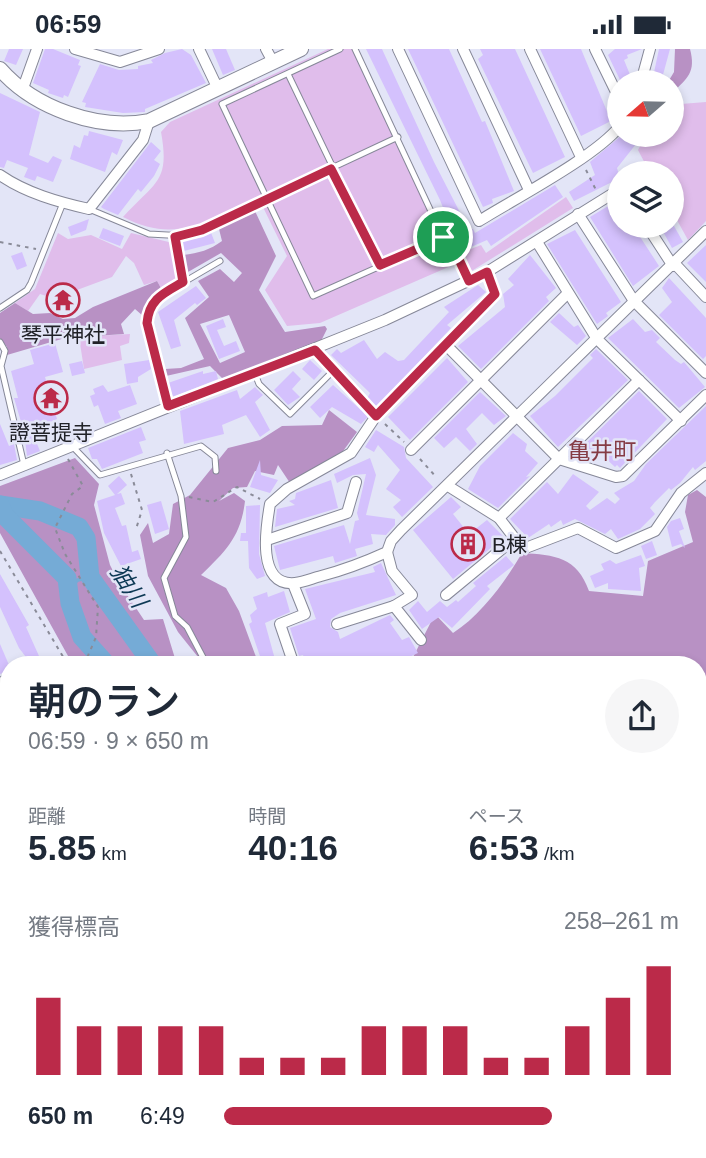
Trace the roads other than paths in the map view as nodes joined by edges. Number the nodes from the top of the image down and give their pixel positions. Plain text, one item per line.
1 (37, 49) edge
2 (75, 49) edge
3 (159, 49) edge
4 (199, 49) edge
5 (301, 49) edge
6 (340, 49) edge
7 (355, 49) edge
8 (398, 49) edge
9 (463, 49) edge
10 (530, 49) edge
11 (595, 49) edge
12 (650, 49) edge
13 (136, 54) edge
14 (270, 56) edge
15 (0, 69) edge
16 (644, 70) edge
17 (607, 73) edge
18 (288, 74) junction
19 (218, 89) junction
20 (22, 90) junction
21 (149, 121) junction
22 (398, 137) junction
23 (607, 139) edge
24 (581, 157) junction
25 (331, 169) junction
26 (0, 174) edge
27 (529, 190) junction
28 (607, 197) edge
29 (269, 200) junction
30 (63, 203) junction
31 (89, 209) junction
32 (578, 215) junction
33 (706, 231) edge
34 (175, 237) junction
35 (443, 237) junction
36 (656, 238) edge
37 (537, 242) junction
38 (220, 261) dead end
39 (380, 265) junction
40 (674, 265) junction
41 (487, 272) junction
42 (469, 281) junction
43 (183, 282) junction
44 (567, 294) junction
45 (706, 297) edge
46 (634, 301) junction
47 (0, 308) edge
48 (597, 339) junction
49 (0, 342) edge
50 (446, 345) junction
51 (315, 350) junction
52 (334, 370) junction
53 (706, 373) edge
54 (255, 374) junction
55 (639, 380) junction
56 (480, 381) junction
57 (346, 383) road end
58 (706, 395) edge
59 (168, 406) junction
60 (517, 420) junction
61 (681, 421) junction
62 (69, 449) junction
63 (411, 450) dead end
64 (167, 453) junction
65 (559, 459) junction
66 (25, 468) junction
67 (216, 471) dead end
68 (706, 473) edge
69 (0, 475) edge
70 (356, 482) dead end
71 (448, 486) junction
72 (499, 518) junction
73 (514, 539) junction
74 (267, 540) junction
75 (387, 552) junction
76 (293, 584) junction
77 (446, 595) dead end
78 (394, 606) junction
79 (337, 624) dead end
80 (421, 640) dead end
81 (202, 656) edge
82 (291, 656) edge

1 - 20 street
2 - 13 street
3 - 13 street
4 - 19 street
5 - 14 street
6 - 18 lane
7 - 22 lane
8 - 27 street
9 - 27 street
10 - 24 street
11 - 17 street
12 - 16 street
14 - 19 street
15 - 20 street
18 - 25 lane
18 - 29 lane
19 - 21 street
20 - 21 street
21 - 31 street
22 - 25 lane
22 - 35 lane
23 - 24 street
24 - 27 street
25 - 29 lane
25 - 39 lane
26 - 30 street
28 - 32 street
29 - 34 lane
29 - 39 lane
30 - 31 street
30 - 47 lane
31 - 34 lane
32 - 37 street
32 - 46 street
33 - 40 street
34 - 43 lane
35 - 39 lane
35 - 42 lane
36 - 40 street
37 - 41 street
37 - 44 street
38 - 43 lane
40 - 45 street
40 - 46 street
41 - 42 street
41 - 50 street
42 - 51 street
43 - 59 lane
44 - 48 street
44 - 56 street
46 - 48 street
46 - 53 street
48 - 55 street
48 - 60 street
49 - 66 lane
50 - 56 street
50 - 74 street
51 - 52 street
51 - 54 street
52 - 54 lane
52 - 57 street
54 - 59 street
55 - 61 street
55 - 65 street
56 - 60 street
56 - 63 street
58 - 61 street
59 - 62 street
60 - 65 street
60 - 71 street
61 - 65 street
62 - 64 lane
62 - 66 street
64 - 67 lane
64 - 81 lane
65 - 72 street
66 - 69 street
68 - 73 street
70 - 74 street
71 - 72 street
71 - 75 street
72 - 73 street
73 - 77 street
74 - 76 street
75 - 76 street
75 - 78 street
76 - 82 street
78 - 79 street
78 - 80 street

